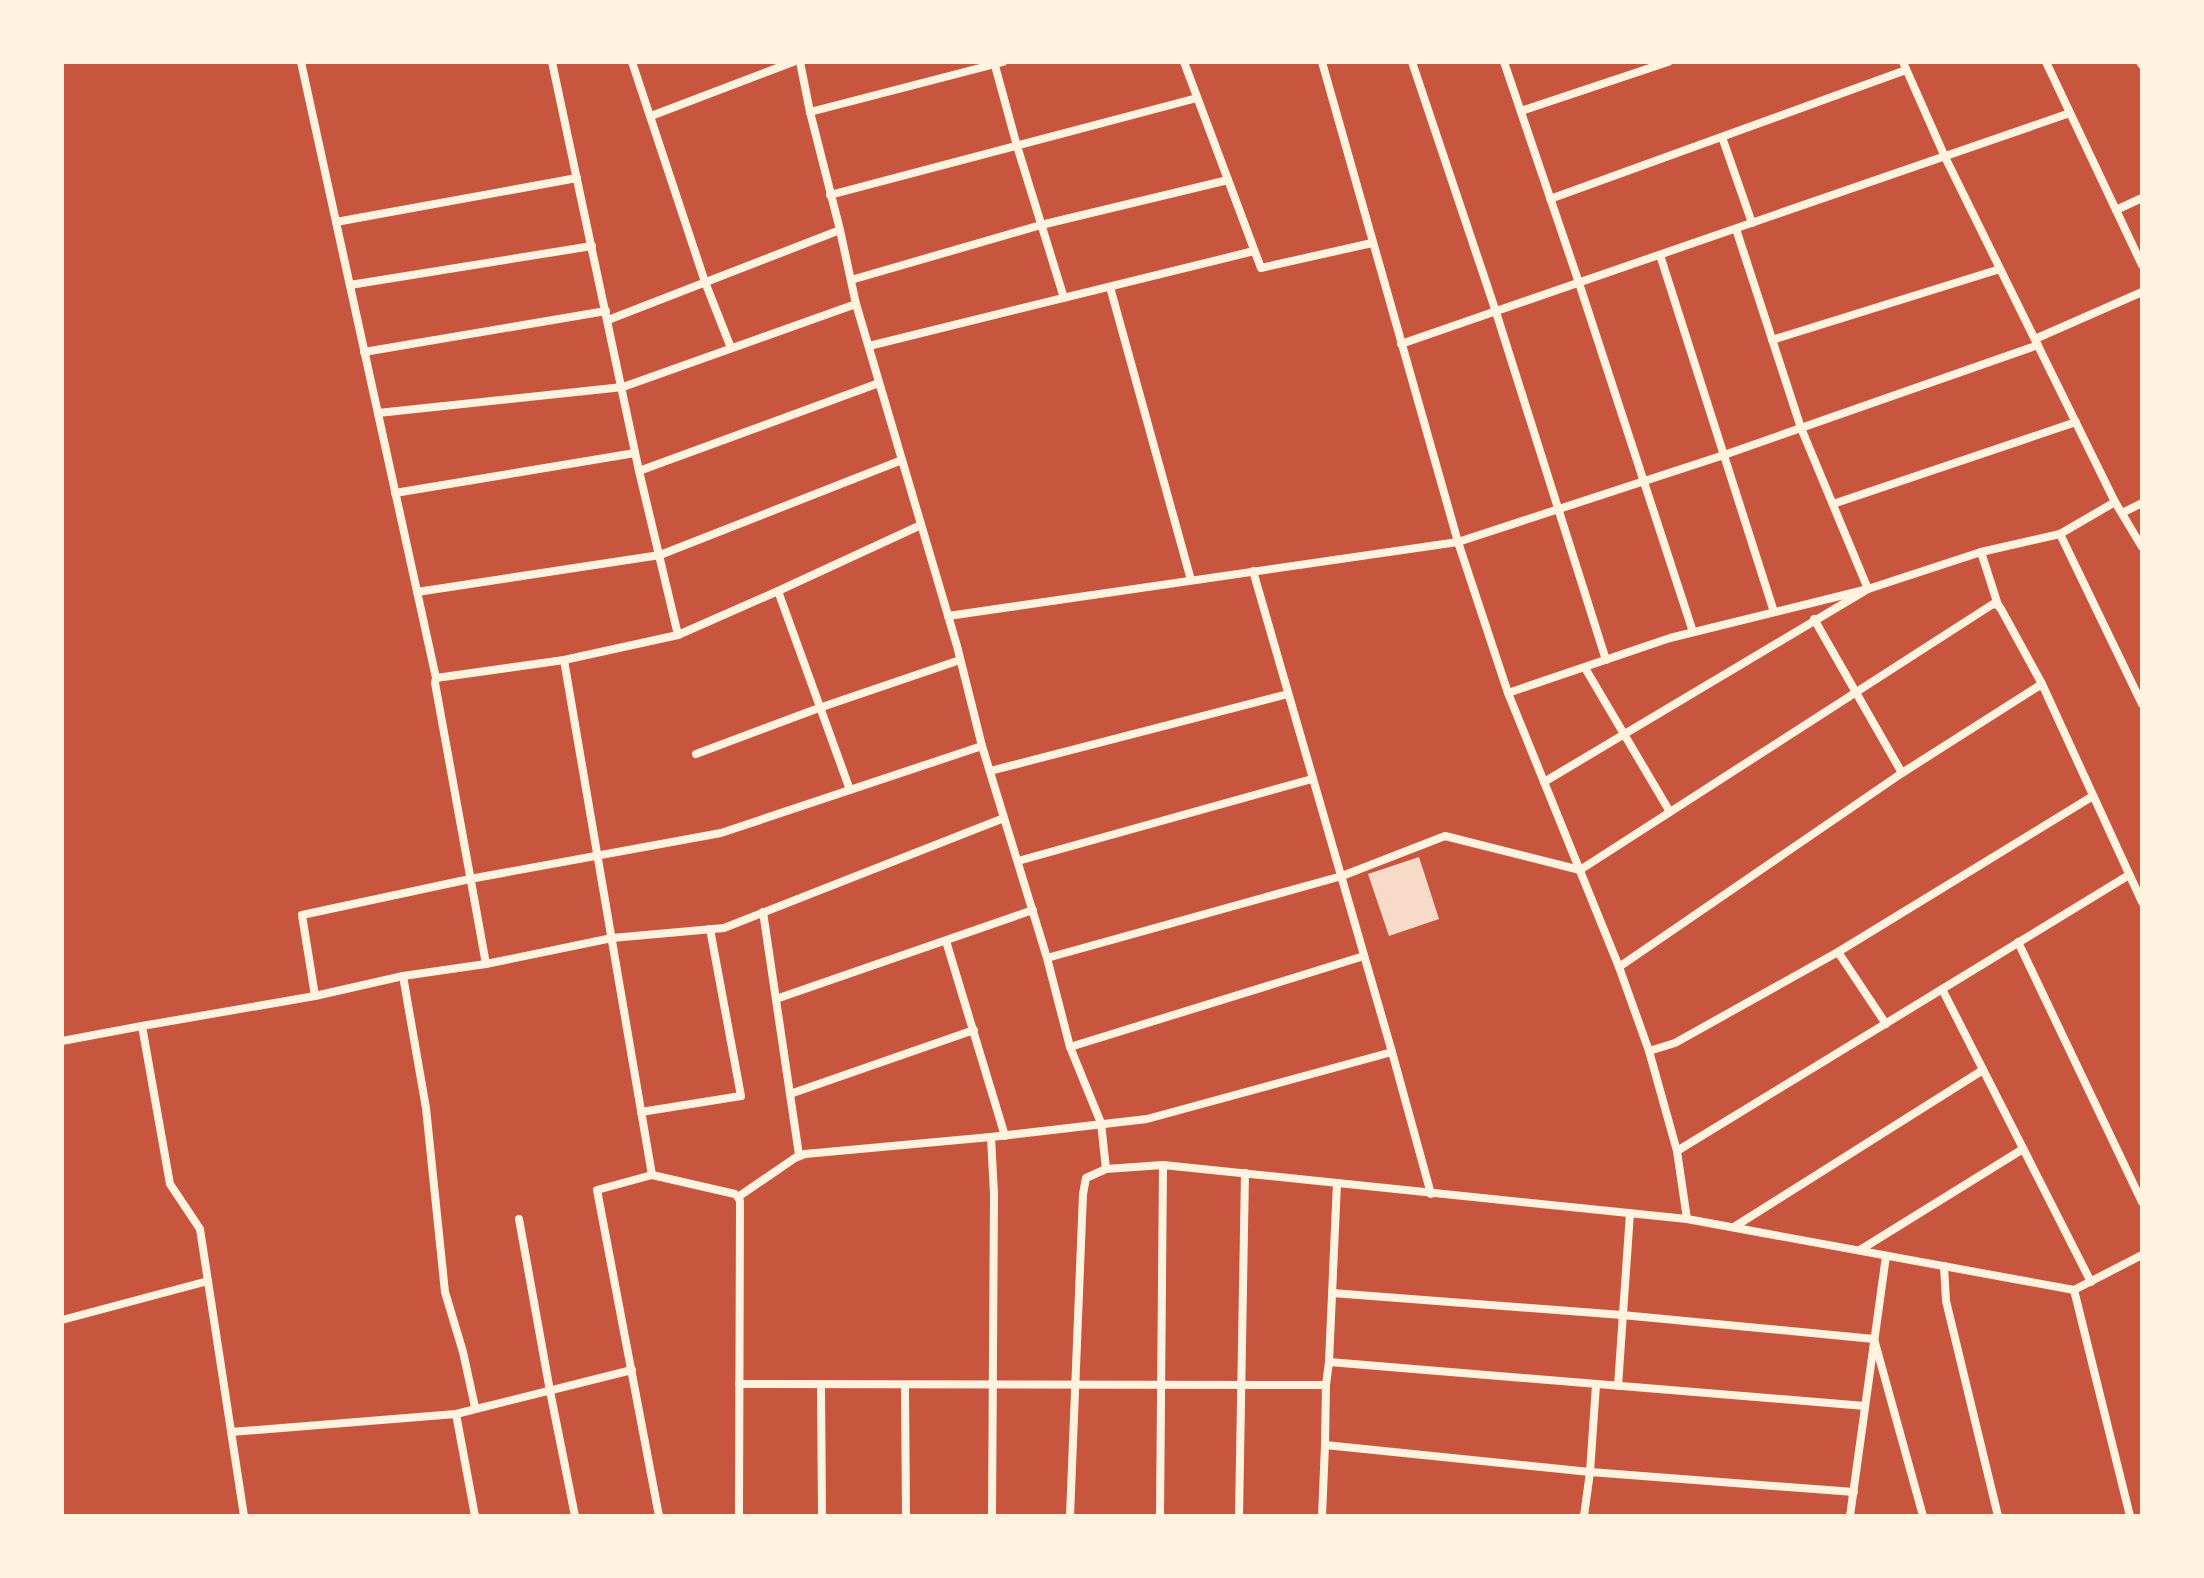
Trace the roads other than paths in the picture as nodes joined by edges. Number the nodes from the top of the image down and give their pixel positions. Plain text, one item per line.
1 (301, 62) edge
2 (552, 62) edge
3 (632, 62) edge
4 (793, 62) edge
5 (800, 62) edge
6 (1184, 62) edge
7 (1322, 62) edge
8 (1412, 62) edge
9 (1504, 62) edge
10 (1668, 62) edge
11 (2046, 62) edge
12 (997, 63) edge
13 (1904, 66) edge
14 (1197, 98) junction
15 (1521, 111) junction
16 (810, 112) junction
17 (2070, 113) junction
18 (651, 116) junction
19 (1722, 137) junction
20 (1017, 146) junction
21 (1945, 157) junction
22 (577, 178) junction
23 (1228, 180) junction
24 (830, 195) junction
25 (2142, 198) edge
26 (1550, 199) junction
27 (2116, 210) junction
28 (336, 222) junction
29 (1752, 223) junction
30 (1041, 225) junction
31 (1736, 229) junction
32 (840, 230) junction
33 (1372, 243) junction
34 (592, 246) junction
35 (1254, 251) junction
36 (1660, 255) junction
37 (2142, 265) edge
38 (2000, 269) junction
39 (851, 280) junction
40 (705, 282) junction
41 (1579, 283) junction
42 (350, 285) junction
43 (1110, 287) junction
44 (2142, 292) edge
45 (1064, 298) junction
46 (856, 304) junction
47 (1496, 312) junction
48 (607, 315) junction
49 (1772, 340) junction
50 (2036, 342) junction
51 (1401, 344) junction
52 (869, 346) junction
53 (731, 348) junction
54 (364, 352) junction
55 (879, 383) junction
56 (623, 387) junction
57 (378, 413) junction
58 (2076, 422) junction
59 (1801, 428) junction
60 (635, 453) junction
61 (1724, 455) junction
62 (902, 460) junction
63 (639, 471) junction
64 (1644, 481) junction
65 (395, 493) junction
66 (2115, 502) junction
67 (2142, 503) edge
68 (1833, 504) junction
69 (1558, 508) junction
70 (2122, 513) junction
71 (921, 525) junction
72 (2060, 534) junction
73 (1458, 542) junction
74 (2142, 547) edge
75 (1981, 552) junction
76 (660, 555) junction
77 (1253, 571) junction
78 (1191, 580) junction
79 (1868, 589) junction
80 (778, 591) junction
81 (417, 592) junction
82 (1998, 605) junction
83 (1774, 612) junction
84 (948, 616) junction
85 (1814, 619) junction
86 (1693, 632) junction
87 (678, 635) junction
88 (564, 660) junction
89 (960, 660) junction
90 (1606, 660) junction
91 (1585, 668) junction
92 (436, 678) junction
93 (2042, 684) junction
94 (1508, 693) junction
95 (1856, 693) junction
96 (1288, 694) junction
97 (2142, 704) edge
98 (819, 708) junction
99 (1623, 734) junction
100 (982, 746) junction
101 (696, 754) dead end
102 (990, 771) junction
103 (1902, 773) junction
104 (1312, 779) junction
105 (1544, 782) junction
106 (850, 790) junction
107 (2093, 796) junction
108 (1670, 812) junction
109 (1004, 818) junction
110 (598, 857) junction
111 (1018, 861) junction
112 (1580, 870) junction
113 (1342, 876) junction
114 (470, 879) junction
115 (2135, 879) edge
116 (2142, 902) edge
117 (1033, 910) junction
118 (763, 912) junction
119 (710, 929) junction
120 (612, 938) junction
121 (946, 941) junction
122 (2018, 942) junction
123 (1838, 952) junction
124 (1364, 956) junction
125 (1047, 958) junction
126 (486, 964) junction
127 (1619, 967) junction
128 (403, 976) junction
129 (1942, 989) junction
130 (315, 996) junction
131 (776, 999) junction
132 (1886, 1024) junction
133 (142, 1026) junction
134 (974, 1030) junction
135 (62, 1041) edge
136 (1070, 1047) junction
137 (1649, 1051) junction
138 (1392, 1052) junction
139 (1983, 1070) junction
140 (790, 1094) junction
141 (641, 1112) junction
142 (1101, 1123) junction
143 (1005, 1136) junction
144 (991, 1137) junction
145 (2023, 1149) junction
146 (1677, 1151) junction
147 (799, 1155) junction
148 (1163, 1165) junction
149 (1106, 1169) junction
150 (1245, 1173) junction
151 (652, 1175) junction
152 (1337, 1183) junction
153 (1431, 1194) junction
154 (738, 1197) junction
155 (2142, 1202) edge
156 (1630, 1213) junction
157 (519, 1219) dead end
158 (1687, 1219) junction
159 (1733, 1227) junction
160 (1860, 1251) junction
161 (2142, 1255) edge
162 (1886, 1256) junction
163 (1944, 1266) junction
164 (208, 1281) junction
165 (2091, 1282) junction
166 (2074, 1290) junction
167 (1332, 1293) junction
168 (1622, 1315) junction
169 (62, 1320) edge
170 (1874, 1339) junction
171 (1329, 1362) junction
172 (632, 1370) junction
173 (739, 1384) junction
174 (1161, 1384) junction
175 (1241, 1384) junction
176 (821, 1385) junction
177 (905, 1385) junction
178 (1074, 1385) junction
179 (1326, 1385) junction
180 (1596, 1385) junction
181 (993, 1386) junction
182 (1618, 1386) junction
183 (550, 1391) junction
184 (1865, 1406) junction
185 (475, 1407) junction
186 (456, 1414) junction
187 (231, 1432) junction
188 (1325, 1445) junction
189 (1590, 1472) junction
190 (1854, 1492) junction
191 (244, 1516) edge
192 (475, 1516) edge
193 (575, 1516) edge
194 (659, 1516) edge
195 (739, 1516) edge
196 (822, 1516) edge
197 (906, 1516) edge
198 (992, 1516) edge
199 (1070, 1516) edge
200 (1160, 1516) edge
201 (1239, 1516) edge
202 (1322, 1516) edge
203 (1584, 1516) edge
204 (1850, 1516) edge
205 (1923, 1516) edge
206 (1998, 1516) edge
207 (2130, 1516) edge

1 - 28 street
2 - 22 street
3 - 18 street
4 - 18 street
5 - 16 street
6 - 14 street
7 - 33 street
8 - 47 street
9 - 15 street
10 - 15 street
11 - 17 street
12 - 16 street
12 - 20 street
13 - 19 street
13 - 21 street
14 - 20 street
14 - 23 street
15 - 26 street
16 - 24 street
17 - 21 street
17 - 27 street
18 - 40 street
19 - 26 street
19 - 29 street
20 - 24 street
20 - 30 street
21 - 29 street
21 - 38 street
22 - 28 street
22 - 34 street
23 - 30 street
23 - 35 street
24 - 32 street
25 - 27 street
26 - 41 street
27 - 37 street
28 - 42 street
29 - 31 street
30 - 39 street
30 - 45 street
31 - 36 street
31 - 49 street
32 - 39 street
32 - 40 street
33 - 35 street
33 - 51 street
34 - 42 street
34 - 48 street
35 - 43 street
36 - 41 street
36 - 61 street
38 - 49 street
38 - 50 street
39 - 46 street
40 - 48 street
40 - 53 street
41 - 47 street
41 - 64 street
42 - 54 street
43 - 45 street
43 - 78 street
44 - 50 street
45 - 52 street
46 - 52 street
46 - 53 street
47 - 51 street
47 - 69 street
48 - 54 street
48 - 56 street
49 - 59 street
50 - 58 street
50 - 59 street
51 - 73 street
52 - 55 street
53 - 56 street
54 - 57 street
55 - 62 street
55 - 63 street
56 - 57 street
56 - 60 street
57 - 65 street
58 - 66 street
58 - 68 street
59 - 61 street
59 - 68 street
60 - 63 street
60 - 65 street
61 - 64 street
61 - 83 street
62 - 71 street
62 - 76 street
63 - 76 street
64 - 69 street
64 - 86 street
65 - 81 street
66 - 70 street
66 - 72 street
67 - 70 street
68 - 79 street
69 - 73 street
69 - 90 street
70 - 74 street
71 - 80 street
71 - 84 street
72 - 75 street
72 - 97 street
73 - 77 street
73 - 94 street
75 - 79 street
75 - 82 street
76 - 81 street
76 - 87 street
77 - 78 street
77 - 96 street
78 - 84 street
79 - 83 street
79 - 85 street
80 - 87 street
80 - 98 street
81 - 92 street
82 - 93 street
82 - 95 street
83 - 86 street
84 - 89 street
85 - 95 street
85 - 99 street
86 - 90 street
87 - 88 street
88 - 92 street
88 - 110 street
89 - 98 street
89 - 100 street
90 - 91 street
91 - 94 street
91 - 99 street
92 - 114 street
93 - 103 street
93 - 107 street
94 - 105 street
95 - 103 street
95 - 108 street
96 - 102 street
96 - 104 street
98 - 101 street
98 - 106 street
99 - 105 street
99 - 108 street
100 - 102 street
100 - 106 street
102 - 109 street
103 - 127 street
104 - 111 street
104 - 113 street
105 - 112 street
106 - 110 street
107 - 115 street
107 - 123 street
108 - 112 street
109 - 111 street
109 - 118 street
110 - 114 street
110 - 120 street
111 - 117 street
112 - 113 street
112 - 127 street
113 - 124 street
113 - 125 street
114 - 126 street
114 - 130 street
115 - 116 street
115 - 122 street
117 - 121 street
117 - 125 street
118 - 119 street
118 - 131 street
119 - 120 street
119 - 141 street
120 - 126 street
120 - 141 street
121 - 131 street
121 - 134 street
122 - 129 street
122 - 155 street
123 - 132 street
123 - 137 street
124 - 136 street
124 - 138 street
125 - 136 street
126 - 128 street
127 - 137 street
128 - 130 street
128 - 185 street
129 - 132 street
129 - 139 street
130 - 133 street
131 - 140 street
132 - 146 street
133 - 135 street
133 - 164 street
134 - 140 street
134 - 143 street
136 - 142 street
137 - 146 street
138 - 142 street
138 - 153 street
139 - 145 street
139 - 159 street
140 - 147 street
141 - 151 street
142 - 143 street
142 - 149 street
143 - 144 street
144 - 147 street
144 - 181 street
145 - 160 street
145 - 165 street
146 - 158 street
147 - 154 street
148 - 149 street
148 - 150 street
148 - 174 street
149 - 178 street
150 - 152 street
150 - 175 street
151 - 154 street
151 - 172 street
152 - 153 street
152 - 167 street
153 - 156 street
154 - 173 street
156 - 158 street
156 - 168 street
157 - 183 street
158 - 159 street
159 - 160 street
160 - 162 street
161 - 165 street
162 - 163 street
162 - 170 street
163 - 166 street
163 - 206 street
164 - 169 street
164 - 187 street
165 - 166 street
166 - 207 street
167 - 168 street
167 - 171 street
168 - 170 street
168 - 182 street
170 - 184 street
170 - 205 street
171 - 179 street
171 - 180 street
172 - 183 street
172 - 194 street
173 - 176 street
173 - 195 street
174 - 175 street
174 - 178 street
174 - 200 street
175 - 179 street
175 - 201 street
176 - 177 street
176 - 196 street
177 - 181 street
177 - 197 street
178 - 181 street
178 - 199 street
179 - 188 street
180 - 182 street
180 - 189 street
181 - 198 street
182 - 184 street
183 - 185 street
183 - 193 street
184 - 190 street
185 - 186 street
186 - 187 street
186 - 192 street
187 - 191 street
188 - 189 street
188 - 202 street
189 - 190 street
189 - 203 street
190 - 204 street

